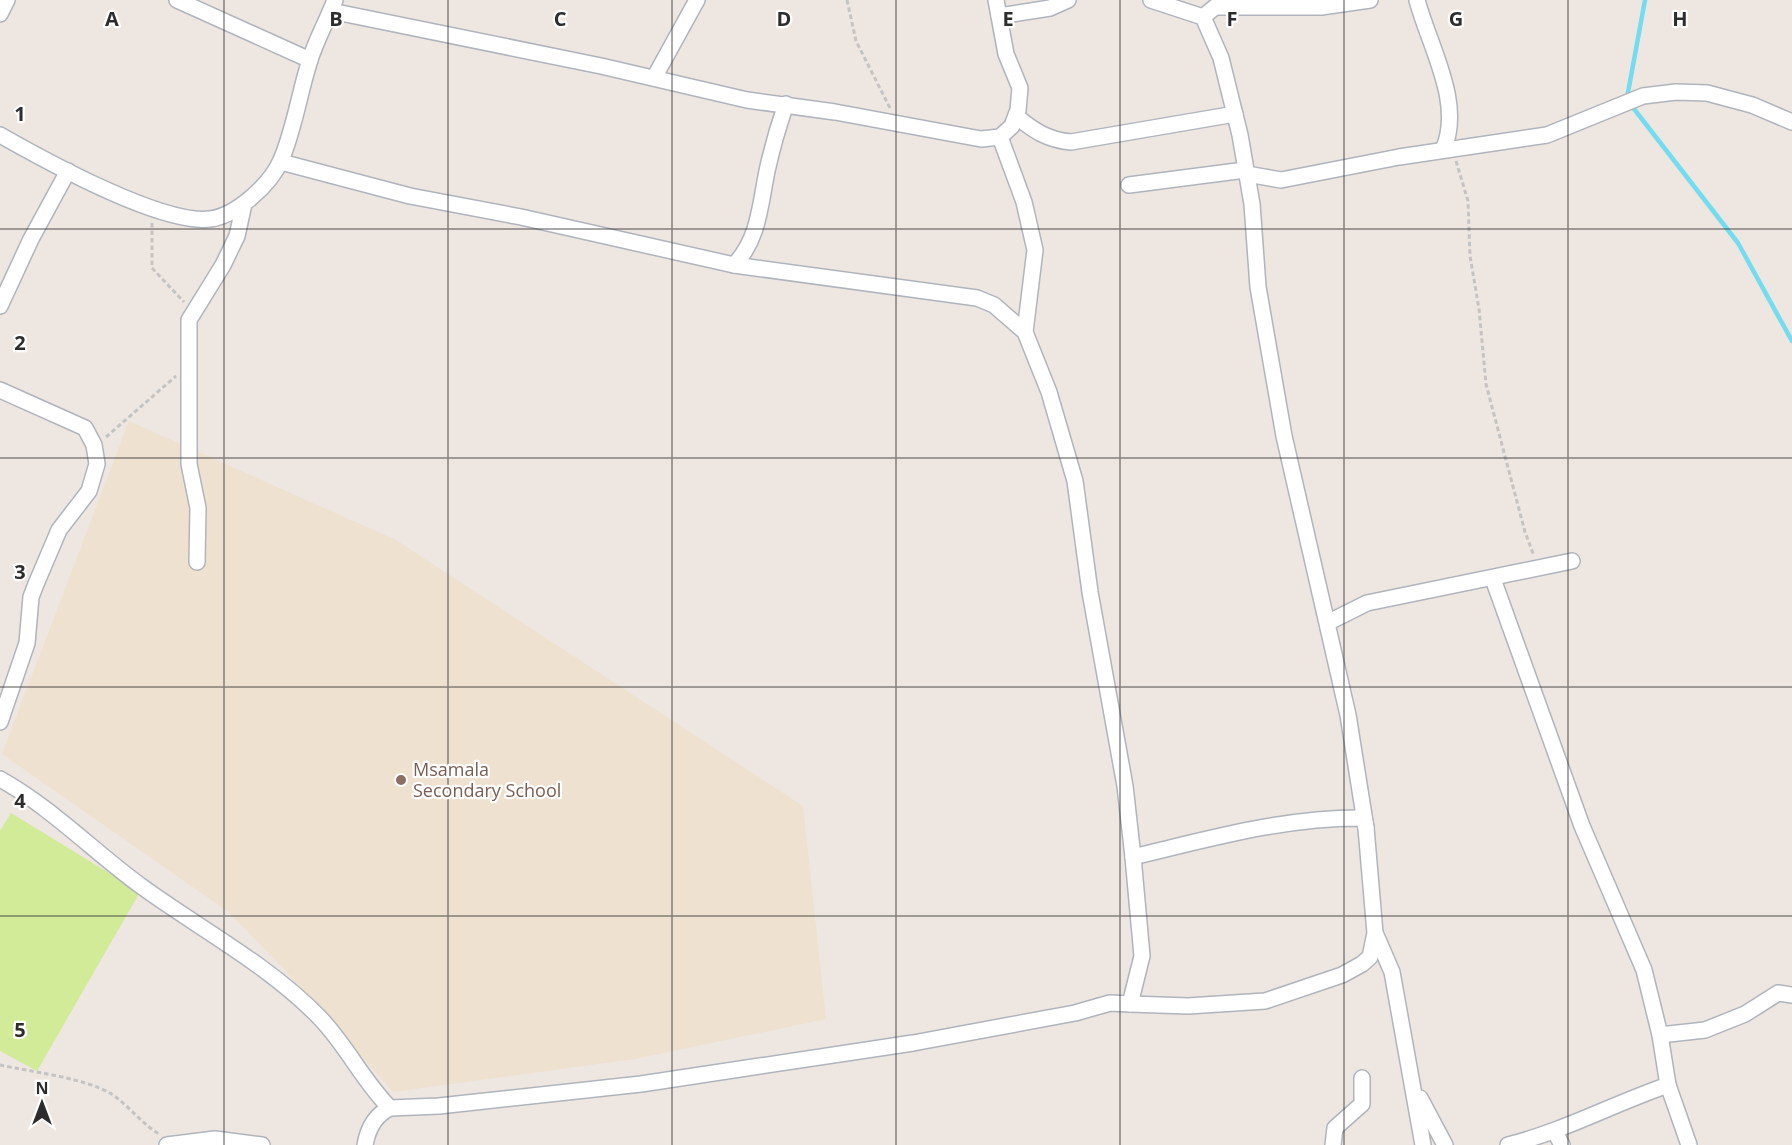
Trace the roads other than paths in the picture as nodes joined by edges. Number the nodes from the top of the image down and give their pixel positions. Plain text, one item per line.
1 (7, 0) edge
2 (177, 0) edge
3 (697, 0) edge
4 (996, 0) edge
5 (1068, 0) edge
6 (1151, 0) edge
7 (1370, 0) edge
8 (1417, 0) edge
9 (333, 5) edge
10 (1210, 8) edge
11 (0, 14) edge
12 (999, 16) junction
13 (310, 60) junction
14 (654, 78) junction
15 (786, 104) junction
16 (1235, 114) junction
17 (1016, 116) junction
18 (1792, 122) edge
19 (0, 135) edge
20 (1000, 136) junction
21 (1447, 149) junction
22 (281, 162) junction
23 (68, 171) junction
24 (1246, 172) junction
25 (1130, 185) dead end
26 (244, 204) junction
27 (734, 265) junction
28 (0, 306) edge
29 (1026, 332) junction
30 (0, 390) edge
31 (1572, 561) dead end
32 (197, 562) dead end
33 (1493, 579) junction
34 (1329, 622) junction
35 (0, 722) edge
36 (0, 779) edge
37 (1366, 828) junction
38 (1133, 857) junction
39 (1375, 933) junction
40 (1792, 995) edge
41 (1130, 1004) junction
42 (1660, 1035) junction
43 (1362, 1078) dead end
44 (1668, 1085) junction
45 (1414, 1088) junction
46 (390, 1108) junction
47 (1558, 1138) edge
48 (174, 1144) edge
49 (262, 1145) edge
50 (365, 1145) edge
51 (1333, 1145) edge
52 (1423, 1145) edge
53 (1445, 1145) edge
54 (1508, 1145) edge
55 (1689, 1145) edge

1 - 11 street
2 - 13 street
3 - 14 street
4 - 12 street
5 - 12 street
6 - 10 street
7 - 10 street
8 - 21 street
9 - 13 street
9 - 14 street
10 - 16 street
12 - 17 street
13 - 22 street
14 - 15 street
15 - 20 street
15 - 27 street
16 - 17 street
16 - 24 street
17 - 20 street
18 - 21 street
19 - 23 street
20 - 29 street
21 - 24 street
22 - 26 street
22 - 27 street
23 - 26 street
23 - 28 street
24 - 25 street
24 - 34 street
26 - 32 street
27 - 29 street
29 - 38 street
30 - 35 street
31 - 33 street
33 - 34 street
33 - 42 street
34 - 37 street
36 - 46 street
37 - 38 street
37 - 39 street
38 - 41 street
39 - 41 street
39 - 45 street
40 - 42 street
41 - 46 street
42 - 44 street
43 - 51 street
44 - 47 street
44 - 55 street
45 - 52 street
45 - 53 street
46 - 50 street
47 - 54 street
48 - 49 street

